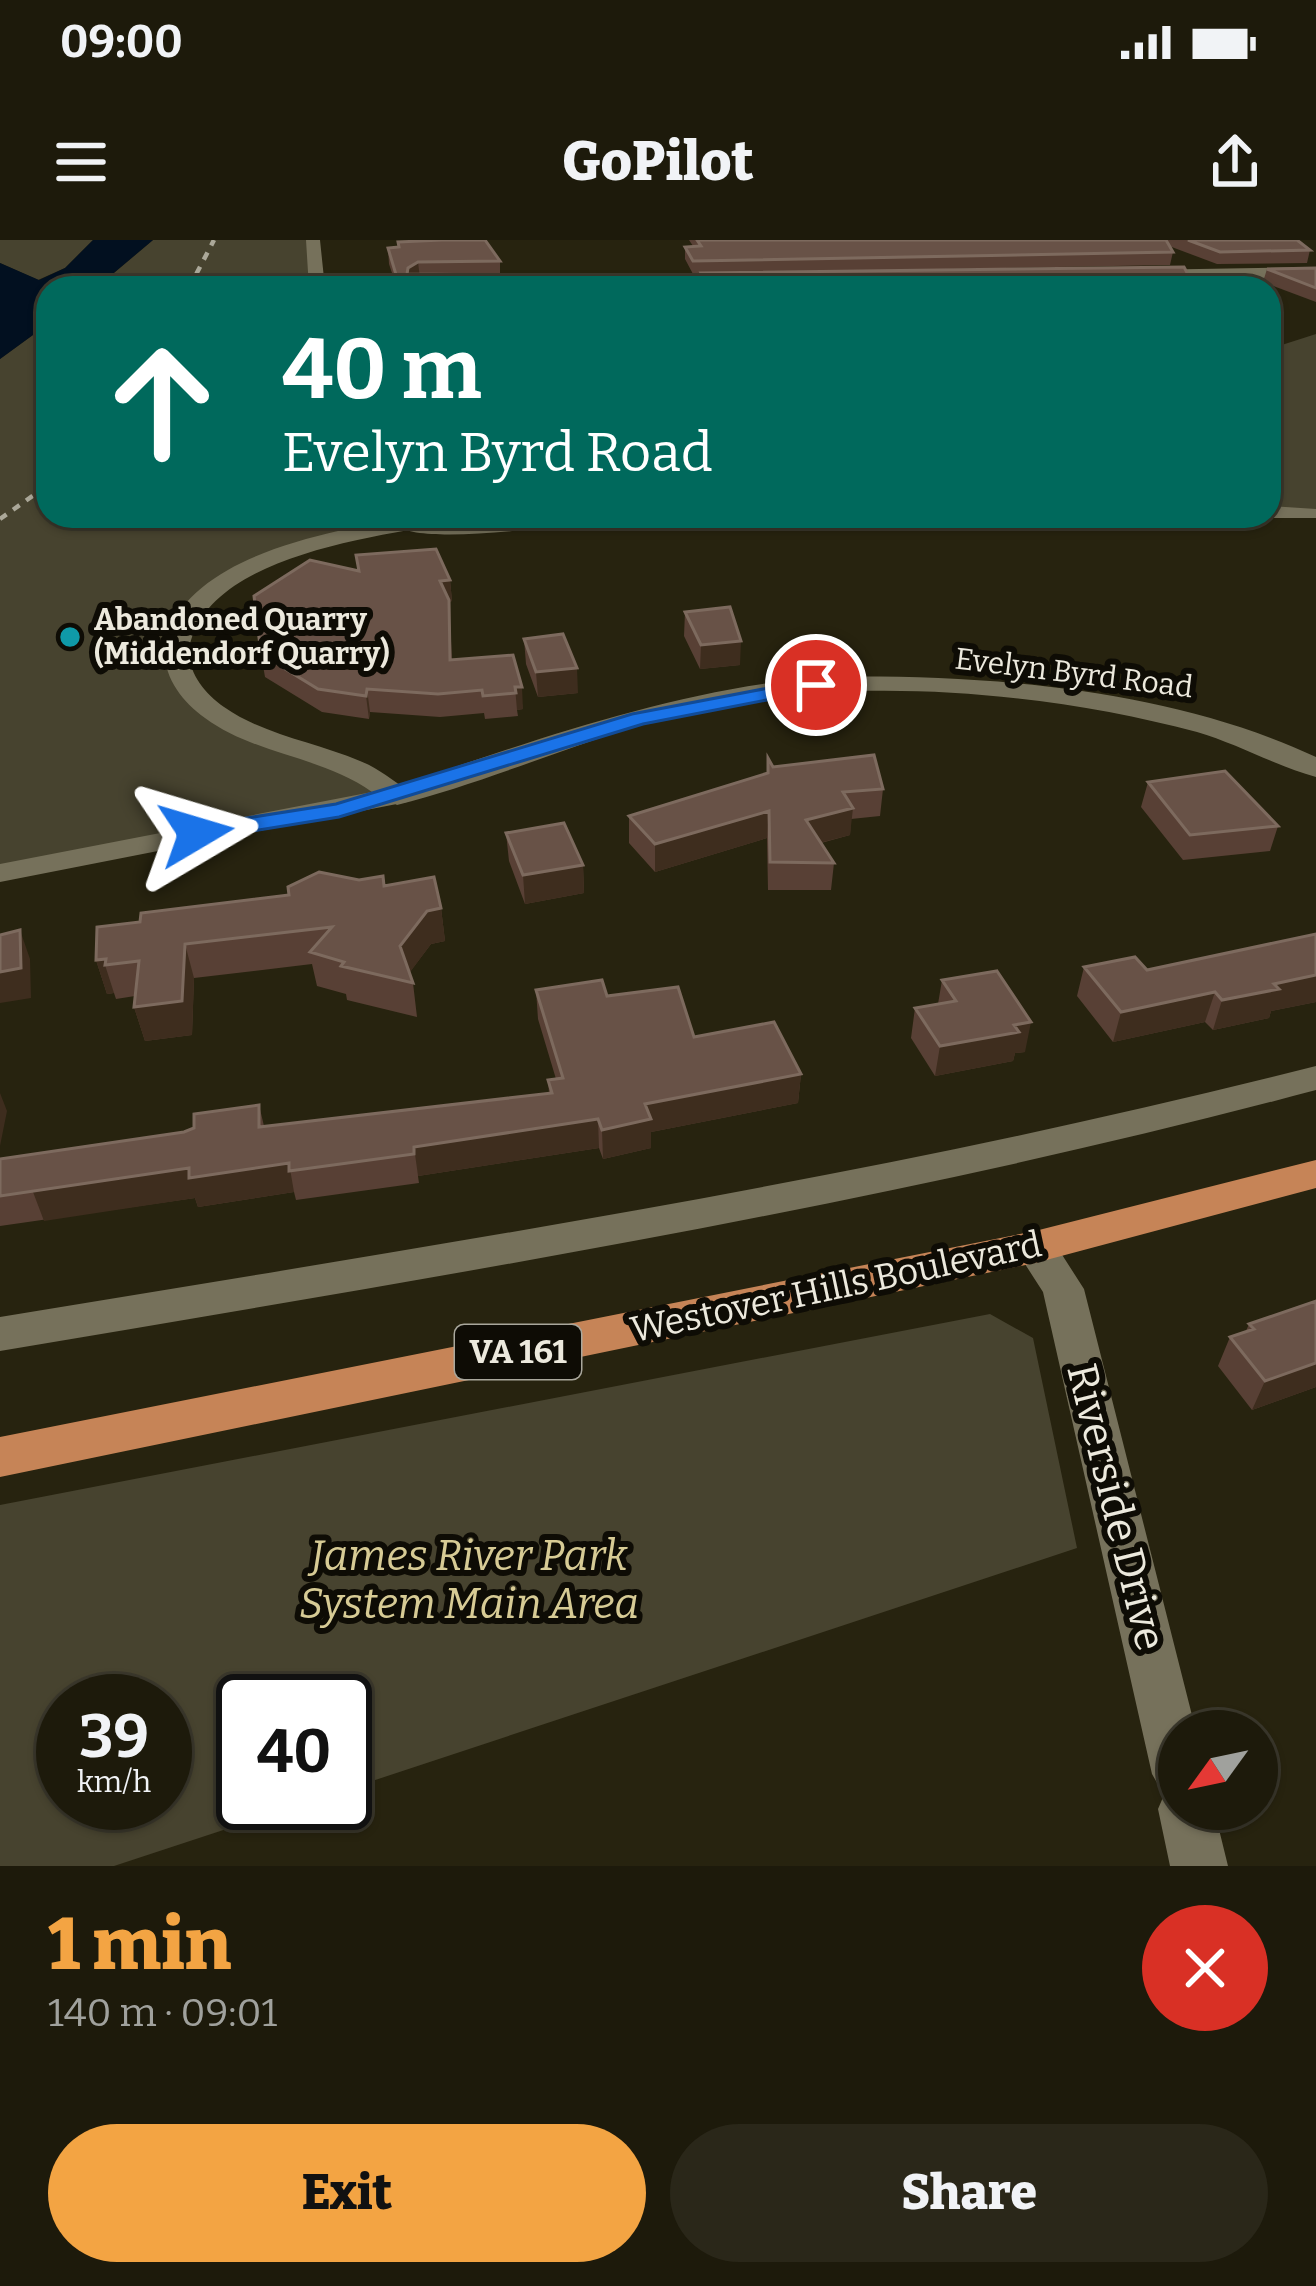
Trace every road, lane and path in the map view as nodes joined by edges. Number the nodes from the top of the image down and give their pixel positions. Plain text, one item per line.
1 (313, 240) edge
2 (1316, 272) edge
3 (1120, 274) edge
4 (316, 276) edge
5 (1281, 513) edge
6 (1308, 514) dead end
7 (390, 528) edge
8 (1316, 768) edge
9 (397, 796) junction
10 (0, 873) edge
11 (1316, 1078) edge
12 (1316, 1174) edge
13 (1035, 1247) junction
14 (0, 1334) edge
15 (0, 1457) edge
16 (1164, 1710) edge
17 (1191, 1830) edge
18 (1199, 1866) edge

1 - 4 street
2 - 3 street
5 - 6 street
7 - 9 street
8 - 9 street, Evelyn Byrd Road
9 - 10 street
11 - 14 street
12 - 13 main road, Westover Hills Boulevard / VA 161
13 - 15 main road, Westover Hills Boulevard / VA 161
13 - 16 street, Riverside Drive
17 - 18 street

